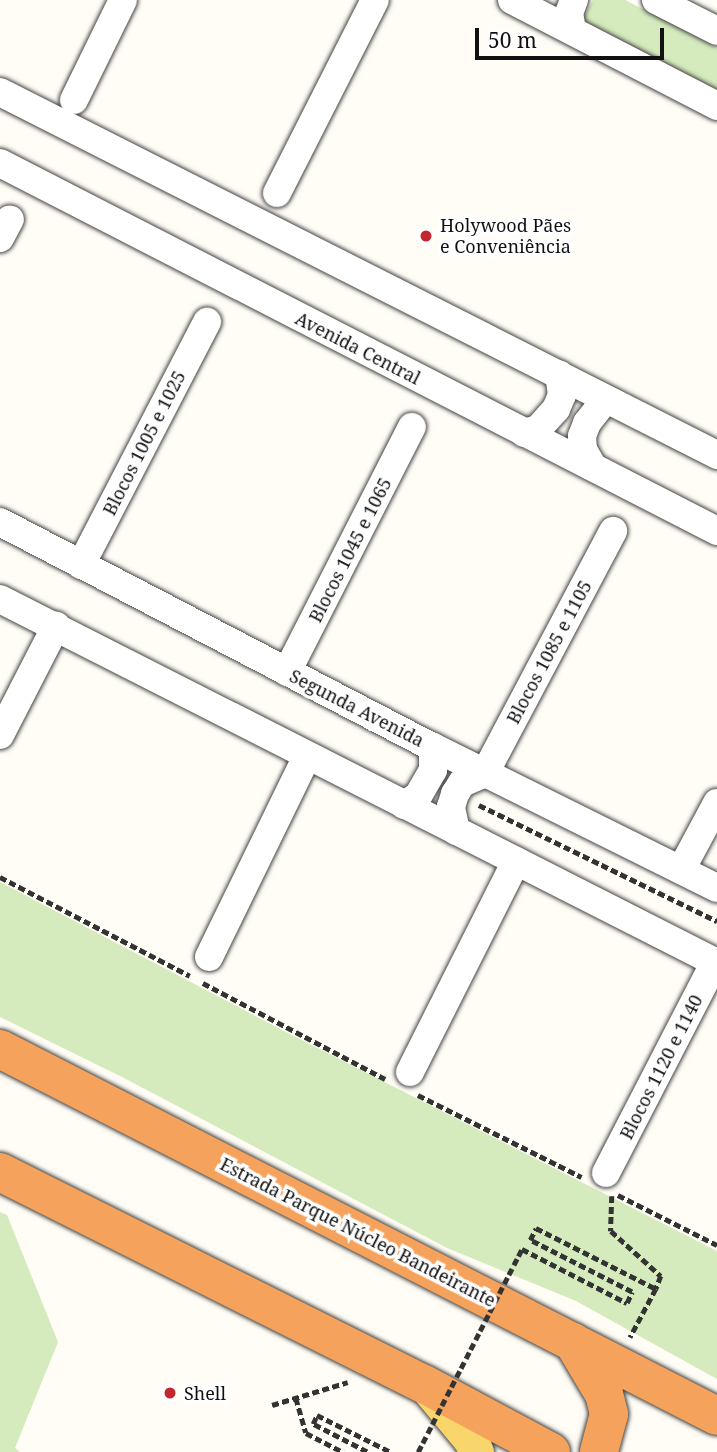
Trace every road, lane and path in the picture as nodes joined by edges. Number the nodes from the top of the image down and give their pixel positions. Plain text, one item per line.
1 (123, 0) edge
2 (375, 0) edge
3 (512, 0) edge
4 (574, 0) edge
5 (656, 0) edge
6 (572, 30) junction
7 (717, 31) edge
8 (0, 92) edge
9 (74, 100) dead end
10 (717, 106) edge
11 (0, 163) edge
12 (276, 193) dead end
13 (207, 322) dead end
14 (559, 374) junction
15 (605, 400) junction
16 (412, 428) dead end
17 (524, 433) junction
18 (717, 455) edge
19 (593, 467) junction
20 (0, 522) edge
21 (613, 531) dead end
22 (717, 531) edge
23 (81, 565) junction
24 (0, 599) edge
25 (56, 626) junction
26 (287, 672) junction
27 (0, 735) edge
28 (432, 747) junction
29 (307, 755) junction
30 (494, 777) junction
31 (455, 794) junction
32 (717, 803) edge
33 (404, 805) junction
34 (495, 813) junction
35 (467, 836) junction
36 (516, 861) junction
37 (681, 870) junction
38 (0, 877) edge
39 (717, 888) edge
40 (717, 921) edge
41 (209, 957) dead end
42 (716, 962) edge
43 (0, 1049) edge
44 (405, 1083) junction
45 (0, 1172) edge
46 (604, 1184) junction
47 (717, 1245) edge
48 (656, 1289) junction
49 (630, 1338) dead end
50 (573, 1342) junction
51 (357, 1385) dead end
52 (296, 1398) junction
53 (424, 1400) junction
54 (272, 1405) dead end
55 (717, 1416) edge
56 (474, 1446) edge
57 (343, 1452) edge
58 (368, 1452) edge
59 (391, 1452) edge
60 (418, 1452) edge
61 (551, 1452) edge
62 (599, 1452) edge

1 - 9 street
2 - 12 street
3 - 6 street
4 - 6 street
5 - 7 street
6 - 10 street
8 - 14 street
11 - 17 street, Avenida Central
13 - 23 street, Blocos 1005 e 1025
14 - 15 street
14 - 17 street
15 - 18 street
15 - 19 street
16 - 26 street, Blocos 1045 e 1065
17 - 19 street, Avenida Central
19 - 22 street, Avenida Central
20 - 23 street, Segunda Avenida
21 - 30 street, Blocos 1085 e 1105
23 - 26 street, Segunda Avenida
24 - 25 street
25 - 27 street
25 - 29 street
26 - 28 street, Segunda Avenida
28 - 30 street, Segunda Avenida
28 - 33 street
29 - 33 street
29 - 41 street
30 - 31 street
30 - 34 path
30 - 37 street, Segunda Avenida
31 - 34 path
31 - 35 street
32 - 37 street
33 - 35 street
34 - 35 path
34 - 40 path
35 - 36 street
36 - 42 street
36 - 44 street
37 - 39 street, Segunda Avenida
38 - 44 path
42 - 46 street, Blocos 1120 e 1140
43 - 50 highway, Estrada Parque Núcleo Bandeirante
44 - 46 path
45 - 53 highway
46 - 47 path
46 - 48 path
48 - 49 path
48 - 60 path, bridge
50 - 55 highway, Estrada Parque Núcleo Bandeirante
50 - 62 highway
51 - 52 path
52 - 54 path
52 - 57 path
53 - 56 main road
53 - 56 path
53 - 61 highway
58 - 59 path

